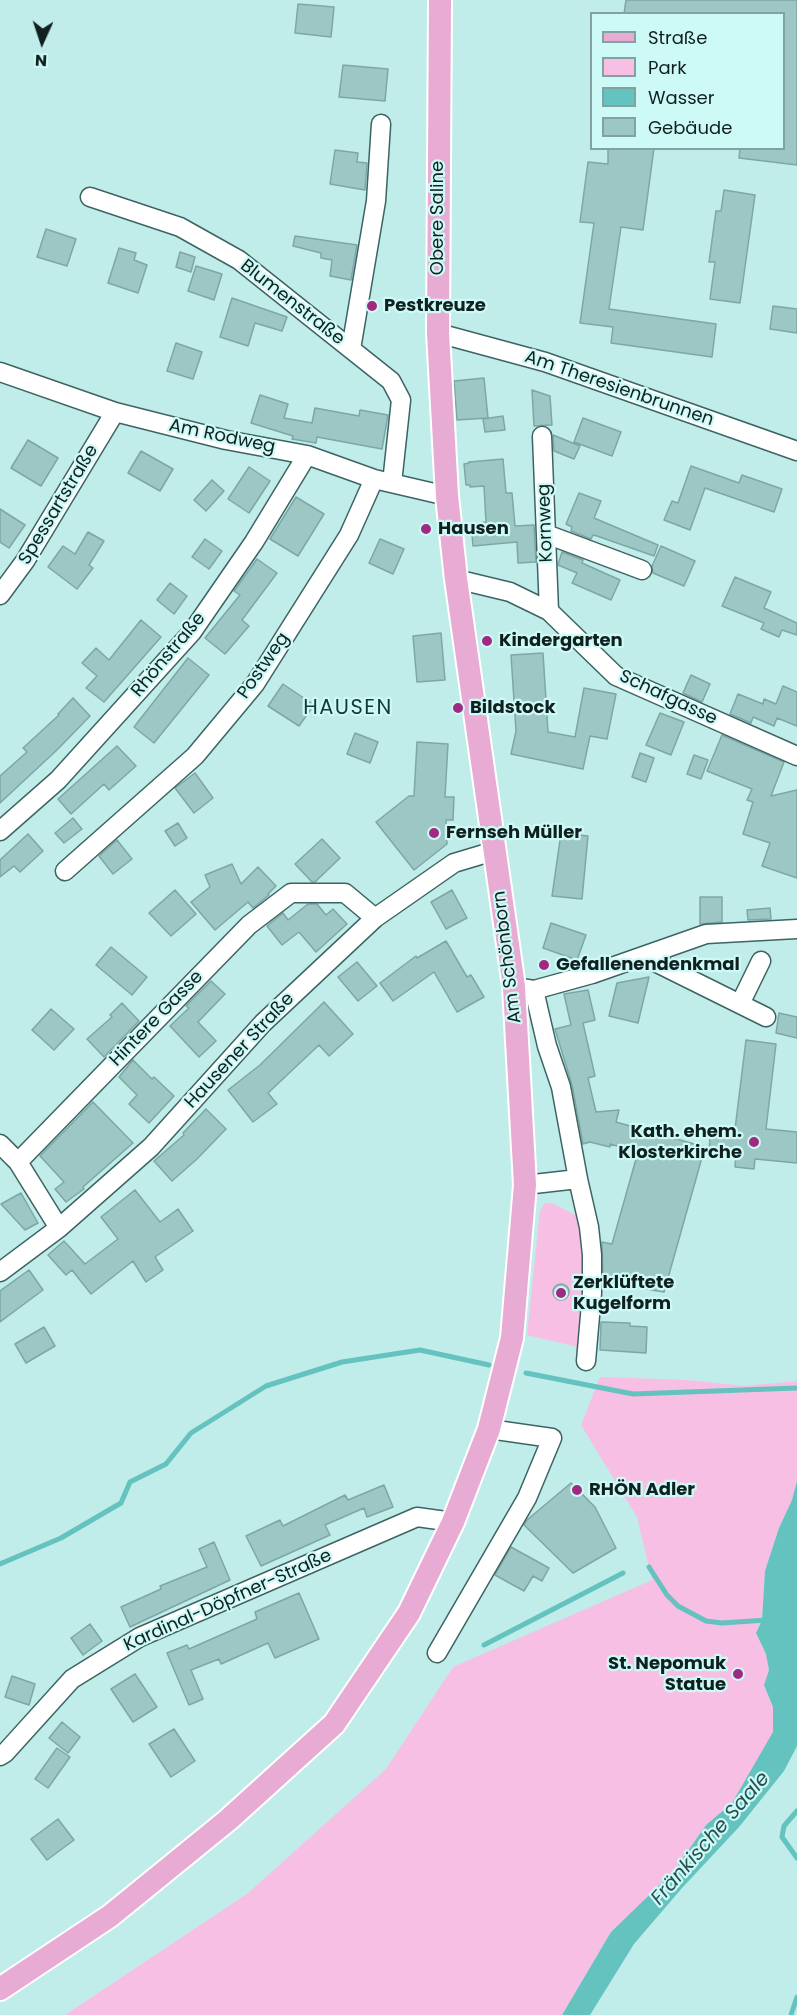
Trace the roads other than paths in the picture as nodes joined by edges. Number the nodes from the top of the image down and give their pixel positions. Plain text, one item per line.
1 (440, 0) edge
2 (381, 124) dead end
3 (90, 197) dead end
4 (438, 333) junction
5 (351, 349) junction
6 (0, 372) edge
7 (115, 412) junction
8 (542, 436) dead end
9 (797, 451) edge
10 (307, 455) junction
11 (374, 479) junction
12 (392, 483) junction
13 (447, 496) junction
14 (546, 534) junction
15 (642, 570) dead end
16 (456, 579) junction
17 (0, 596) edge
18 (549, 611) junction
19 (797, 756) edge
20 (0, 831) edge
21 (494, 851) junction
22 (65, 871) dead end
23 (375, 918) junction
24 (797, 928) edge
25 (643, 956) junction
26 (761, 961) dead end
27 (524, 989) junction
28 (740, 1004) junction
29 (766, 1017) dead end
30 (0, 1144) edge
31 (18, 1162) junction
32 (578, 1179) junction
33 (525, 1185) junction
34 (58, 1228) junction
35 (0, 1272) edge
36 (586, 1361) dead end
37 (489, 1429) junction
38 (453, 1522) junction
39 (437, 1653) dead end
40 (0, 1756) edge
41 (0, 1989) edge

1 - 4 main road, Obere Saline
2 - 5 street
3 - 5 street, Blumenstraße
4 - 9 street, Am Theresienbrunnen
4 - 13 main road, Obere Saline
5 - 12 street, Blumenstraße
6 - 7 street, Am Rodweg
7 - 10 street, Am Rodweg
7 - 17 street, Spessartstraße
8 - 14 street, Kornweg
10 - 11 street, Am Rodweg
10 - 20 street, Rhönstraße
11 - 12 street, Am Rodweg
11 - 22 street, Postweg
12 - 13 street, Am Rodweg
13 - 16 main road, Obere Saline
14 - 15 street
14 - 18 street, Kornweg
16 - 18 street, Schafgasse
16 - 21 main road, Am Schönborn
18 - 19 street, Schafgasse
21 - 23 street, Hausener Straße
21 - 27 main road, Am Schönborn
23 - 31 street, Hintere Gasse
23 - 34 street, Hausener Straße
24 - 25 street
25 - 27 street
25 - 28 street
26 - 28 street
27 - 32 street
27 - 33 main road, Am Schönborn
28 - 29 street
30 - 31 street
31 - 34 street
32 - 33 street
32 - 36 street
33 - 37 main road, Am Schönborn
34 - 35 street, Hausener Straße
37 - 38 main road, Am Schönborn
37 - 39 street
38 - 40 street, Kardinal-Döpfner-Straße
38 - 41 main road, Am Schönborn

